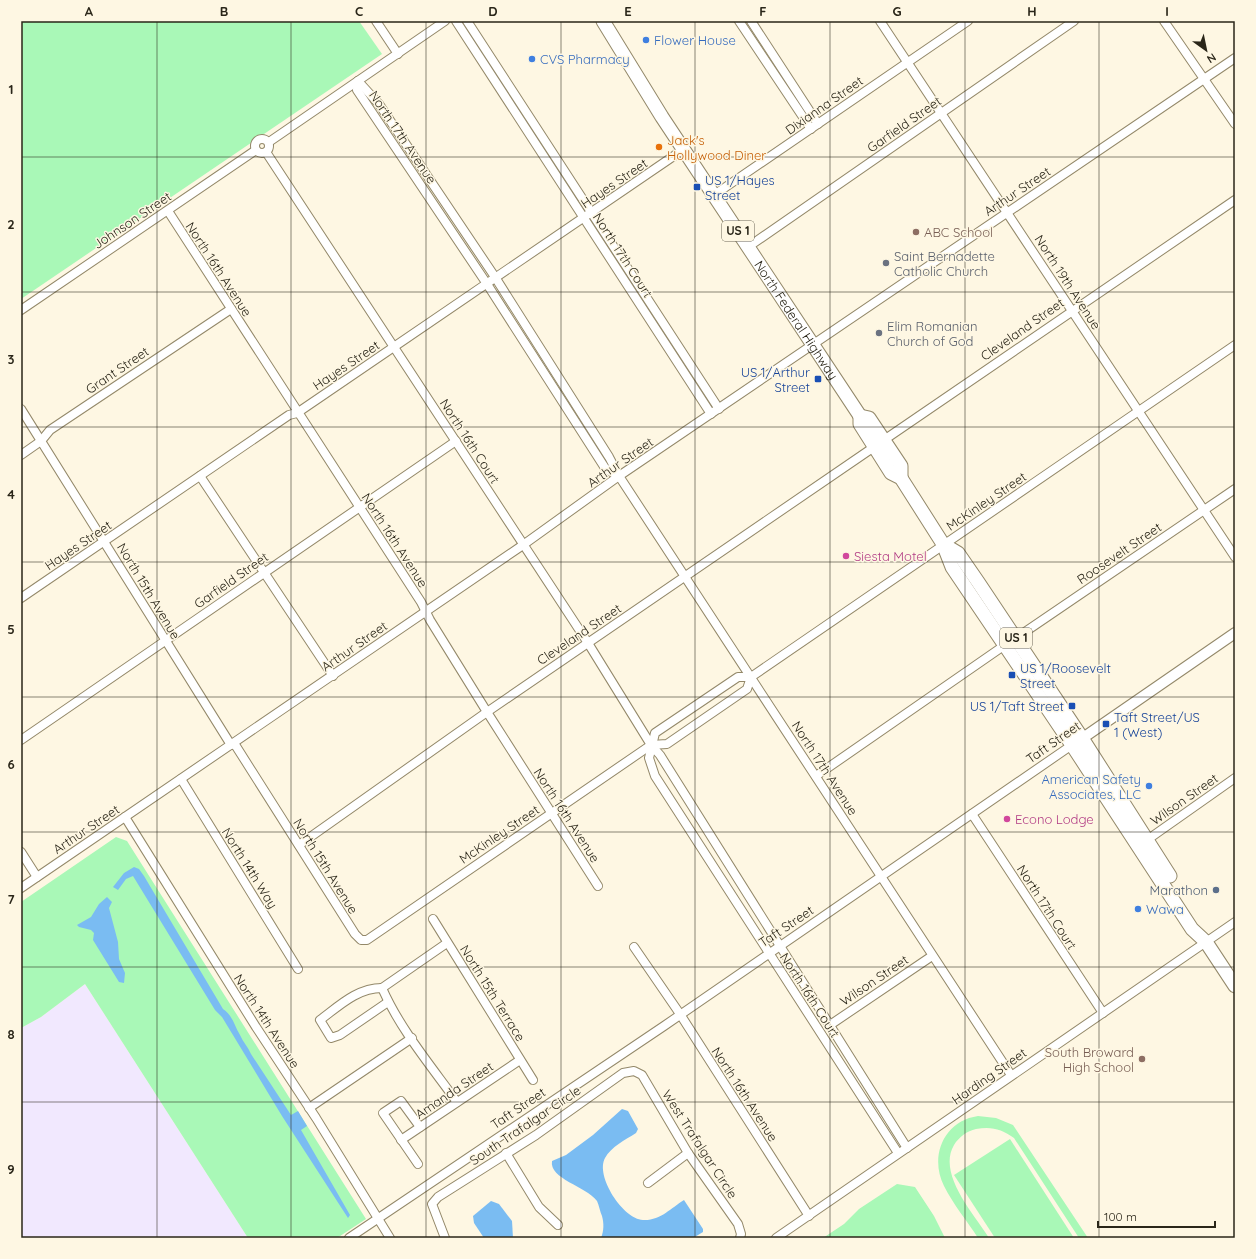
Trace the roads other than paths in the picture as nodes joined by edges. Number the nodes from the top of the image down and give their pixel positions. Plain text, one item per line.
1 (376, 21) edge
2 (445, 21) edge
3 (456, 21) edge
4 (467, 21) edge
5 (603, 21) edge
6 (739, 21) edge
7 (751, 21) edge
8 (880, 21) edge
9 (968, 21) edge
10 (1074, 21) edge
11 (1164, 21) edge
12 (398, 54) junction
13 (1235, 58) edge
14 (908, 62) junction
15 (496, 65) junction
16 (488, 70) junction
17 (1204, 80) junction
18 (358, 81) junction
19 (941, 112) junction
20 (1235, 124) edge
21 (814, 126) junction
22 (268, 142) junction
23 (256, 150) junction
24 (684, 150) junction
25 (266, 152) junction
26 (714, 195) junction
27 (1235, 200) edge
28 (168, 211) junction
29 (1007, 212) junction
30 (592, 213) junction
31 (584, 218) junction
32 (748, 248) junction
33 (495, 277) junction
34 (487, 284) junction
35 (230, 309) junction
36 (21, 310) edge
37 (1072, 310) junction
38 (812, 344) junction
39 (1235, 345) edge
40 (394, 347) junction
41 (21, 409) edge
42 (719, 409) junction
43 (1139, 412) junction
44 (297, 413) junction
45 (711, 414) junction
46 (41, 441) junction
47 (456, 441) junction
48 (879, 443) junction
49 (21, 455) edge
50 (200, 476) junction
51 (619, 476) junction
52 (1235, 489) edge
53 (359, 507) junction
54 (1204, 510) junction
55 (104, 541) junction
56 (943, 544) junction
57 (523, 545) junction
58 (1235, 557) edge
59 (264, 572) junction
60 (685, 576) junction
61 (21, 598) edge
62 (426, 611) junction
63 (1235, 633) edge
64 (1016, 638) junction
65 (165, 640) junction
66 (588, 643) junction
67 (1005, 645) junction
68 (333, 676) junction
69 (751, 677) junction
70 (487, 712) junction
71 (21, 740) edge
72 (1077, 741) junction
73 (232, 744) junction
74 (651, 745) junction
75 (631, 758) junction
76 (652, 768) junction
77 (816, 776) junction
78 (1235, 778) edge
79 (181, 779) junction
80 (551, 813) junction
81 (972, 814) junction
82 (125, 817) junction
83 (1147, 840) junction
84 (299, 844) junction
85 (21, 852) edge
86 (37, 877) junction
87 (881, 877) junction
88 (598, 886) dead end
89 (21, 888) edge
90 (433, 919) dead end
91 (1235, 922) edge
92 (361, 940) joint
93 (1206, 942) junction
94 (447, 943) junction
95 (779, 946) junction
96 (634, 947) dead end
97 (769, 953) junction
98 (932, 956) junction
99 (298, 969) dead end
100 (1235, 986) edge
101 (382, 988) junction
102 (388, 1002) junction
103 (680, 1014) junction
104 (1103, 1014) junction
105 (830, 1025) junction
106 (412, 1038) junction
107 (520, 1060) junction
108 (634, 1071) joint
109 (1011, 1075) junction
110 (533, 1080) dead end
111 (457, 1102) junction
112 (309, 1108) junction
113 (420, 1128) junction
114 (401, 1140) junction
115 (907, 1148) junction
116 (506, 1153) junction
117 (688, 1153) junction
118 (898, 1153) junction
119 (418, 1164) dead end
120 (648, 1183) dead end
121 (809, 1216) junction
122 (378, 1218) junction
123 (558, 1225) dead end
124 (740, 1236) edge
125 (349, 1238) edge
126 (390, 1238) edge
127 (445, 1238) edge
128 (776, 1238) edge

1 - 12 street
2 - 12 street
3 - 16 street, North 17th Court
4 - 15 street, North 17th Court
5 - 24 main road, North Federal Highway / US 1
6 - 21 street
7 - 21 street
8 - 14 street, North 19th Avenue
9 - 14 street, Dixianna Street
10 - 19 street, Garfield Street
11 - 17 street
12 - 18 street
13 - 17 street, Arthur Street
14 - 19 street, North 19th Avenue
14 - 21 street, Dixianna Street
15 - 16 street
15 - 30 street, North 17th Court
16 - 31 street, North 17th Court
17 - 20 street
17 - 29 street, Arthur Street
18 - 22 street
18 - 33 street, North 17th Avenue
18 - 34 street, North 17th Avenue
19 - 29 street, North 19th Avenue
19 - 32 street, Garfield Street
21 - 26 street, Dixianna Street
22 - 23 street
22 - 25 street
23 - 25 street
23 - 28 street, Johnson Street
24 - 26 main road, North Federal Highway / US 1
24 - 30 street, Hayes Street
25 - 40 street, North 16th Court
26 - 32 main road, North Federal Highway / US 1
27 - 37 street, Cleveland Street
28 - 35 street, North 16th Avenue
28 - 36 street, Johnson Street
29 - 37 street, North 19th Avenue
29 - 38 street, Arthur Street
30 - 31 street, Hayes Street
30 - 42 street, North 17th Court
31 - 33 street, Hayes Street
31 - 45 street, North 17th Court
32 - 38 main road, North Federal Highway / US 1
33 - 34 street, Hayes Street
33 - 51 street, North 17th Avenue
34 - 40 street, Hayes Street
34 - 51 street, North 17th Avenue
35 - 44 street, North 16th Avenue
35 - 46 street, Grant Street
37 - 43 street, North 19th Avenue
37 - 48 street, Cleveland Street
38 - 42 street, Arthur Street
38 - 48 main road, North Federal Highway / US 1
39 - 43 street, McKinley Street
40 - 44 street, Hayes Street
40 - 47 street, North 16th Court
41 - 46 street, North 15th Avenue
42 - 45 street, Arthur Street
43 - 54 street, North 19th Avenue
43 - 56 street, McKinley Street
44 - 50 street, Hayes Street
44 - 53 street, North 16th Avenue
45 - 51 street, Arthur Street
46 - 49 street, Grant Street
46 - 55 street, North 15th Avenue
47 - 53 street, Garfield Street
47 - 57 street, North 16th Court
48 - 56 main road, US 1
48 - 60 street, Cleveland Street
50 - 55 street, Hayes Street
50 - 59 street
51 - 57 street, Arthur Street
51 - 60 street, North 17th Avenue
52 - 54 street, Roosevelt Street
53 - 59 street, Garfield Street
53 - 62 street, North 16th Avenue
54 - 58 street, North 19th Avenue
54 - 64 street, Roosevelt Street
55 - 61 street, Hayes Street
55 - 65 street, North 15th Avenue
56 - 64 main road, US 1
56 - 67 main road, US 1
56 - 69 street, McKinley Street
57 - 62 street, Arthur Street
57 - 66 street, North 16th Court
59 - 65 street, Garfield Street
59 - 68 street
60 - 66 street, Cleveland Street
60 - 69 street, North 17th Avenue
62 - 68 street, Arthur Street
62 - 70 street, North 16th Avenue
63 - 72 street, Taft Street
64 - 72 main road, US 1
65 - 71 street, Garfield Street
65 - 73 street, North 15th Avenue
66 - 70 street, Cleveland Street
66 - 74 street, North 16th Court
67 - 72 main road, US 1
67 - 77 street
68 - 73 street, Arthur Street
69 - 74 street, McKinley Street
69 - 74 street, McKinley Street
69 - 77 street, North 17th Avenue
70 - 80 street, North 16th Avenue
70 - 84 street, Cleveland Street
72 - 81 street, Taft Street
72 - 83 main road, US 1
72 - 93 main road, US 1
73 - 79 street, Arthur Street
73 - 84 street, North 15th Avenue
74 - 75 street, McKinley Street
74 - 76 street, North 16th Court
74 - 95 street, North 16th Court
75 - 76 street
75 - 80 street, McKinley Street
76 - 97 street, North 16th Court
77 - 87 street, North 17th Avenue
78 - 83 street, Wilson Street
79 - 82 street, Arthur Street
79 - 99 street, North 14th Way
80 - 88 street, North 16th Avenue
80 - 92 street, McKinley Street
81 - 87 street, Taft Street
81 - 104 street, North 17th Court
82 - 86 street, Arthur Street
82 - 112 street, North 14th Avenue
83 - 93 main road, US 1
84 - 92 street, North 15th Avenue
85 - 86 street
86 - 89 street, Arthur Street
87 - 95 street, Taft Street
87 - 98 street, North 17th Avenue
90 - 94 street, North 15th Terrace
91 - 93 street, Harding Street
93 - 100 main road, US 1
93 - 104 street, Harding Street
94 - 101 street
94 - 107 street, North 15th Terrace
95 - 97 street, Taft Street
95 - 105 street, North 16th Court
96 - 103 street, North 16th Avenue
97 - 103 street, Taft Street
97 - 118 street, North 16th Court
98 - 105 street, Wilson Street
98 - 109 street, North 17th Avenue
101 - 102 street
101 - 102 street
102 - 106 street
103 - 121 street, North 16th Avenue
103 - 122 street, Taft Street
104 - 109 street, Harding Street
105 - 115 street, North 16th Court
106 - 111 street
106 - 112 street
107 - 110 street, North 15th Terrace
107 - 111 street, Amanda Street
108 - 116 street, South Trafalgar Circle
108 - 117 street, West Trafalgar Circle
109 - 115 street, Harding Street
111 - 113 street, Amanda Street
112 - 122 street, North 14th Avenue
113 - 114 street, Amanda Street
113 - 114 street, Amanda Street
114 - 119 street
115 - 118 street, Harding Street
116 - 123 street
116 - 127 street, South Trafalgar Circle
117 - 120 street
117 - 124 street, West Trafalgar Circle
118 - 121 street, Harding Street
121 - 128 street, Harding Street
122 - 125 street, Taft Street
122 - 126 street, North 14th Avenue

